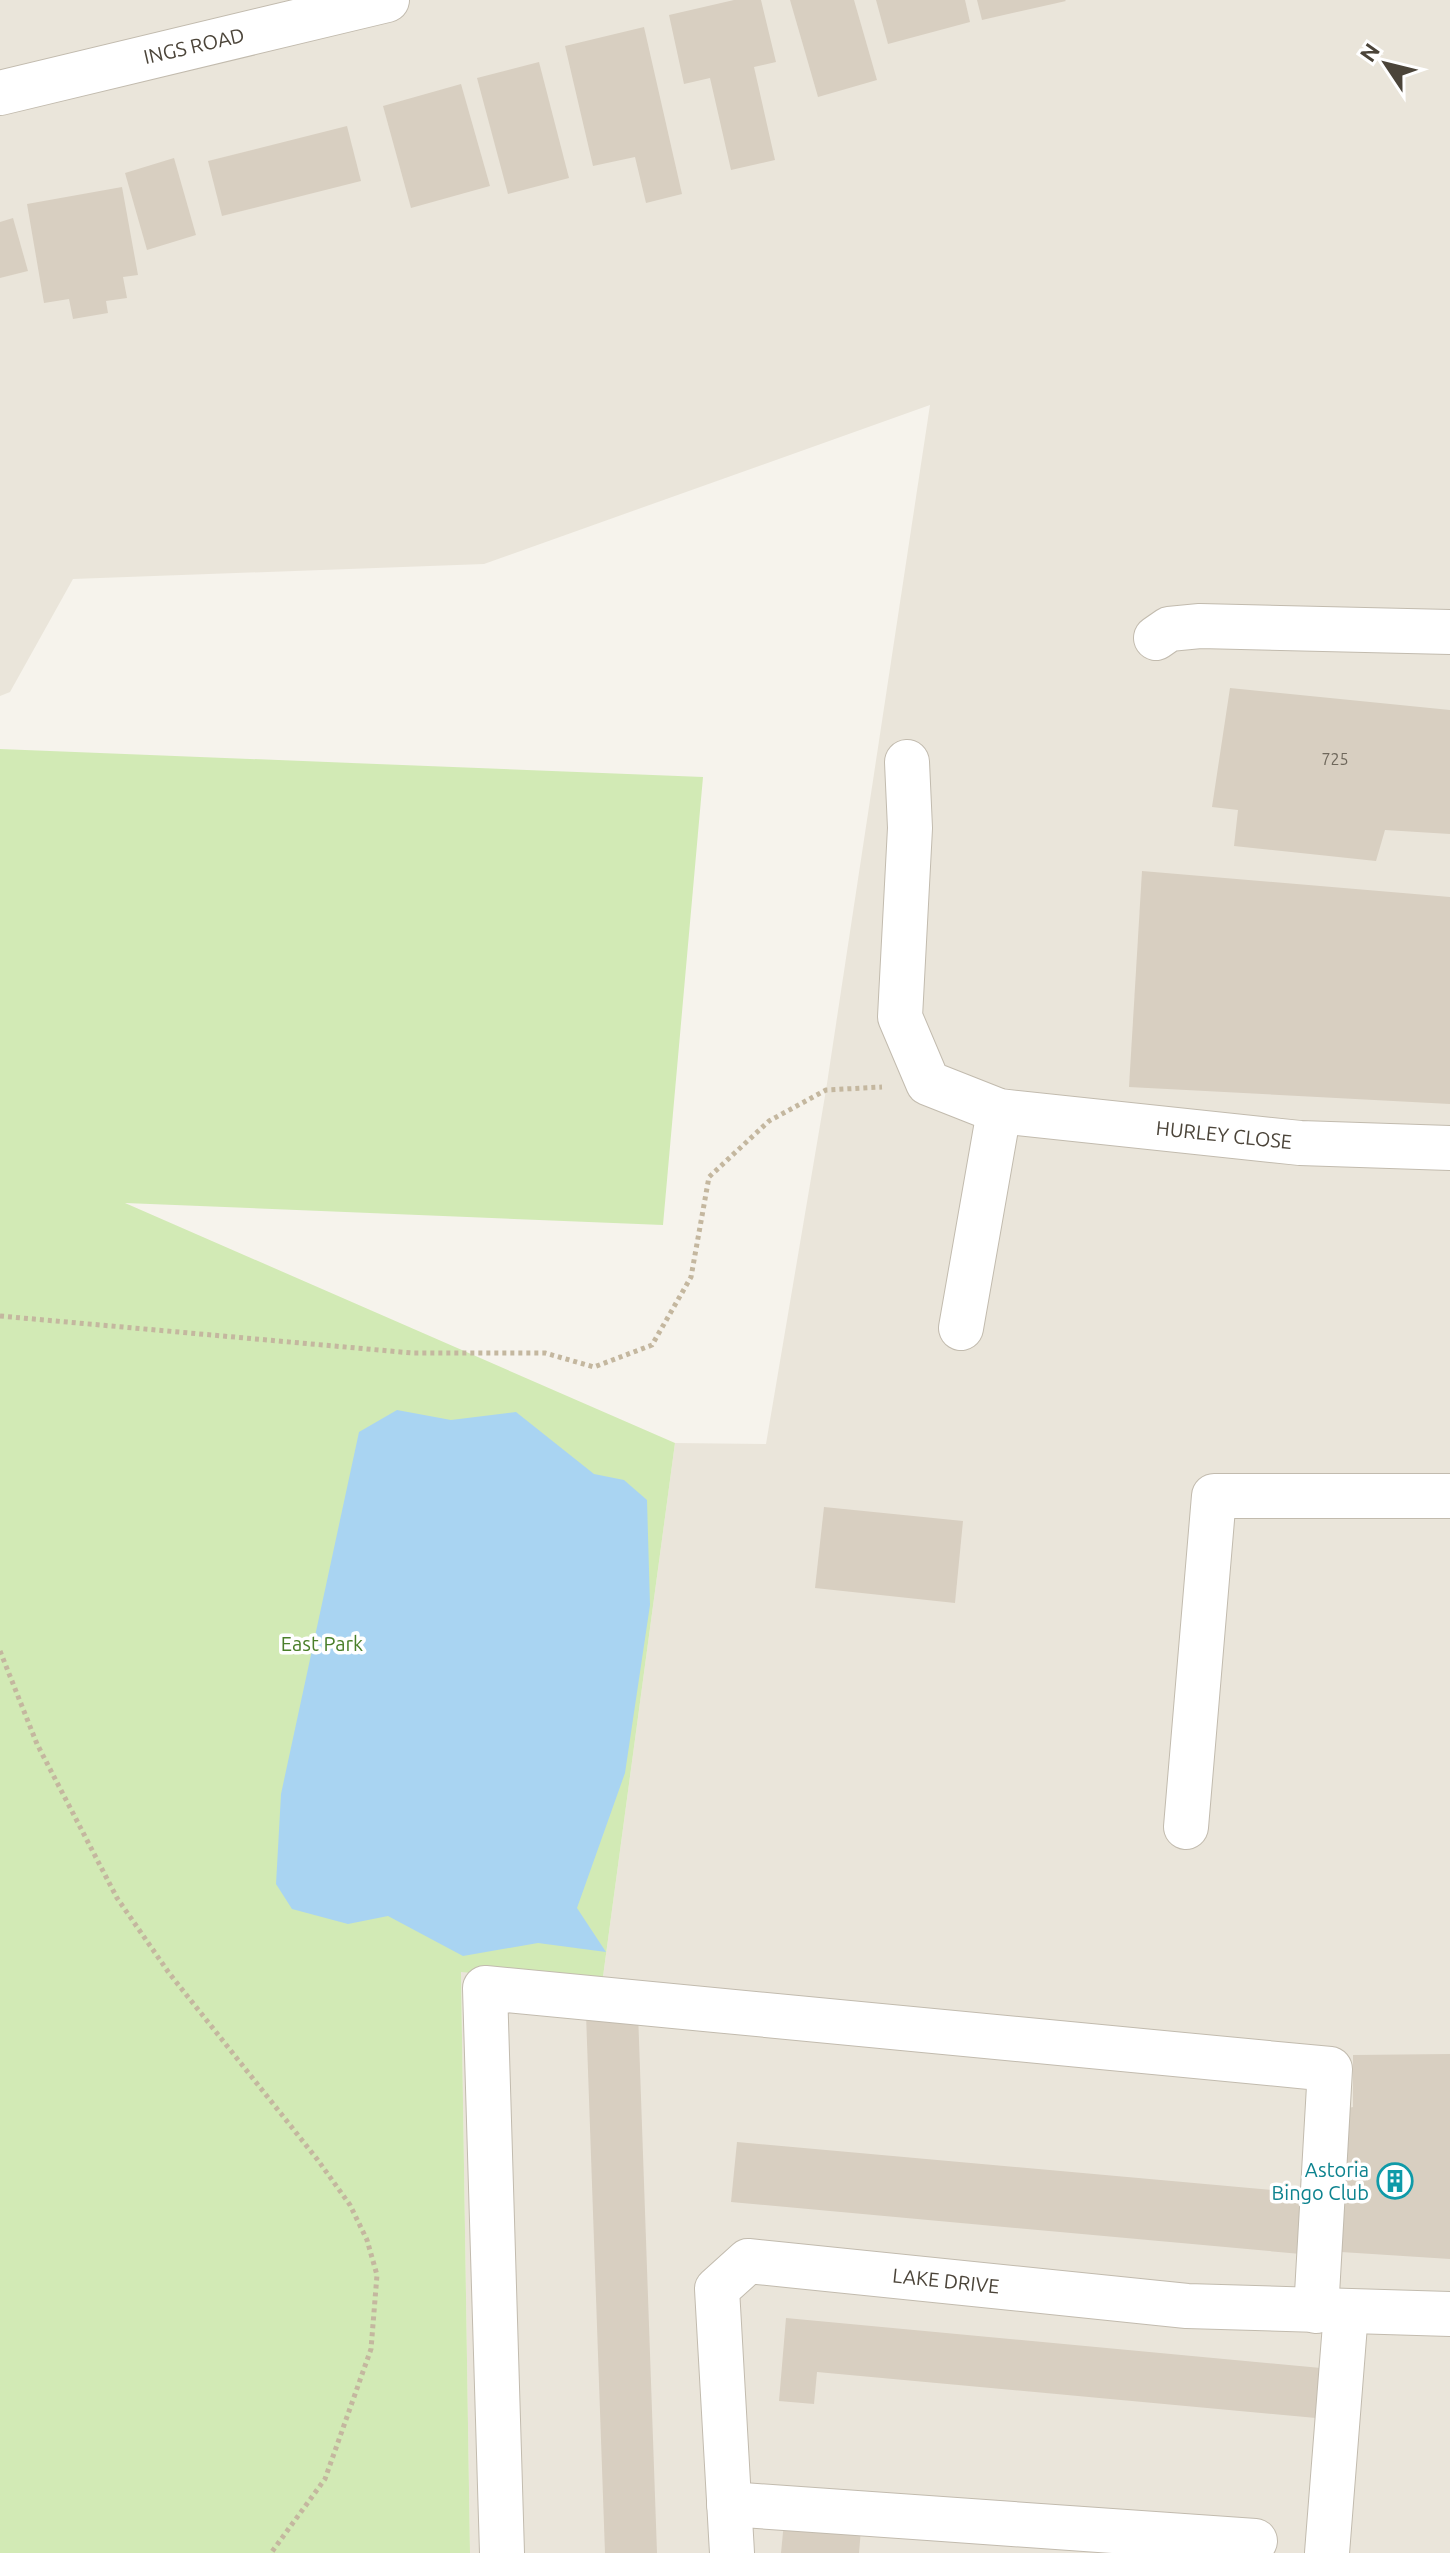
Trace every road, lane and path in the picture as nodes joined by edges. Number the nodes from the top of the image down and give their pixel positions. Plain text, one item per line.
1 (387, 0) edge
2 (0, 93) edge
3 (1450, 632) edge
4 (1156, 638) dead end
5 (907, 762) dead end
6 (928, 1083) junction
7 (999, 1111) junction
8 (1450, 1148) edge
9 (0, 1316) edge
10 (961, 1328) dead end
11 (1450, 1496) edge
12 (0, 1651) edge
13 (1186, 1827) dead end
14 (1331, 2312) junction
15 (1450, 2314) edge
16 (729, 2504) junction
17 (1255, 2541) dead end
18 (271, 2553) edge
19 (502, 2553) edge
20 (732, 2553) edge
21 (1327, 2553) edge

1 - 2 street, INGS ROAD
3 - 4 street
5 - 6 street
6 - 7 street, HURLEY CLOSE
6 - 9 path
7 - 8 street, HURLEY CLOSE
7 - 10 street
11 - 13 street
12 - 18 path
14 - 15 street, LAKE DRIVE
14 - 16 street, LAKE DRIVE
14 - 19 street
14 - 21 street
16 - 17 street
16 - 20 street, LAKE DRIVE

